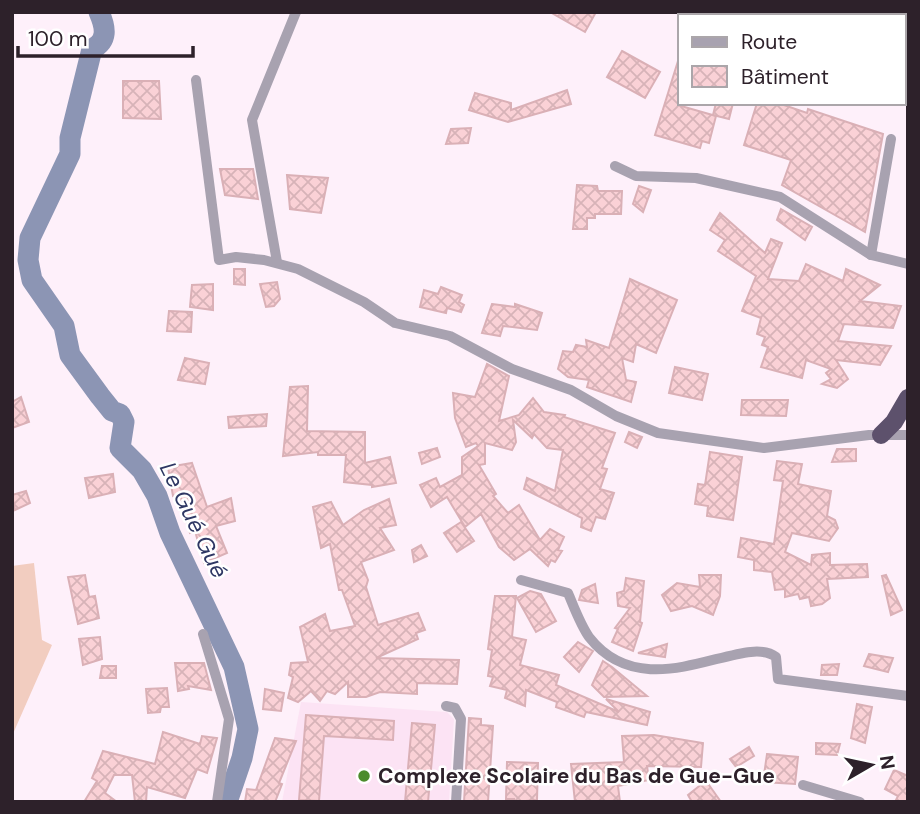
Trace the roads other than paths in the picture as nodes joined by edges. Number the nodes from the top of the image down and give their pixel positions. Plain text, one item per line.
1 (296, 12) edge
2 (195, 80) dead end
3 (891, 139) dead end
4 (615, 166) dead end
5 (871, 255) junction
6 (277, 262) junction
7 (908, 264) edge
8 (908, 398) edge
9 (881, 435) junction
10 (908, 435) edge
11 (521, 580) dead end
12 (203, 634) dead end
13 (908, 696) edge
14 (446, 706) dead end
15 (803, 785) dead end
16 (217, 802) edge
17 (456, 802) edge
18 (860, 802) edge

1 - 6 street
2 - 6 street
3 - 5 street
4 - 5 street
5 - 7 street
6 - 9 street
8 - 9 highway
9 - 10 street
11 - 13 street
12 - 16 street
14 - 17 street
15 - 18 street

